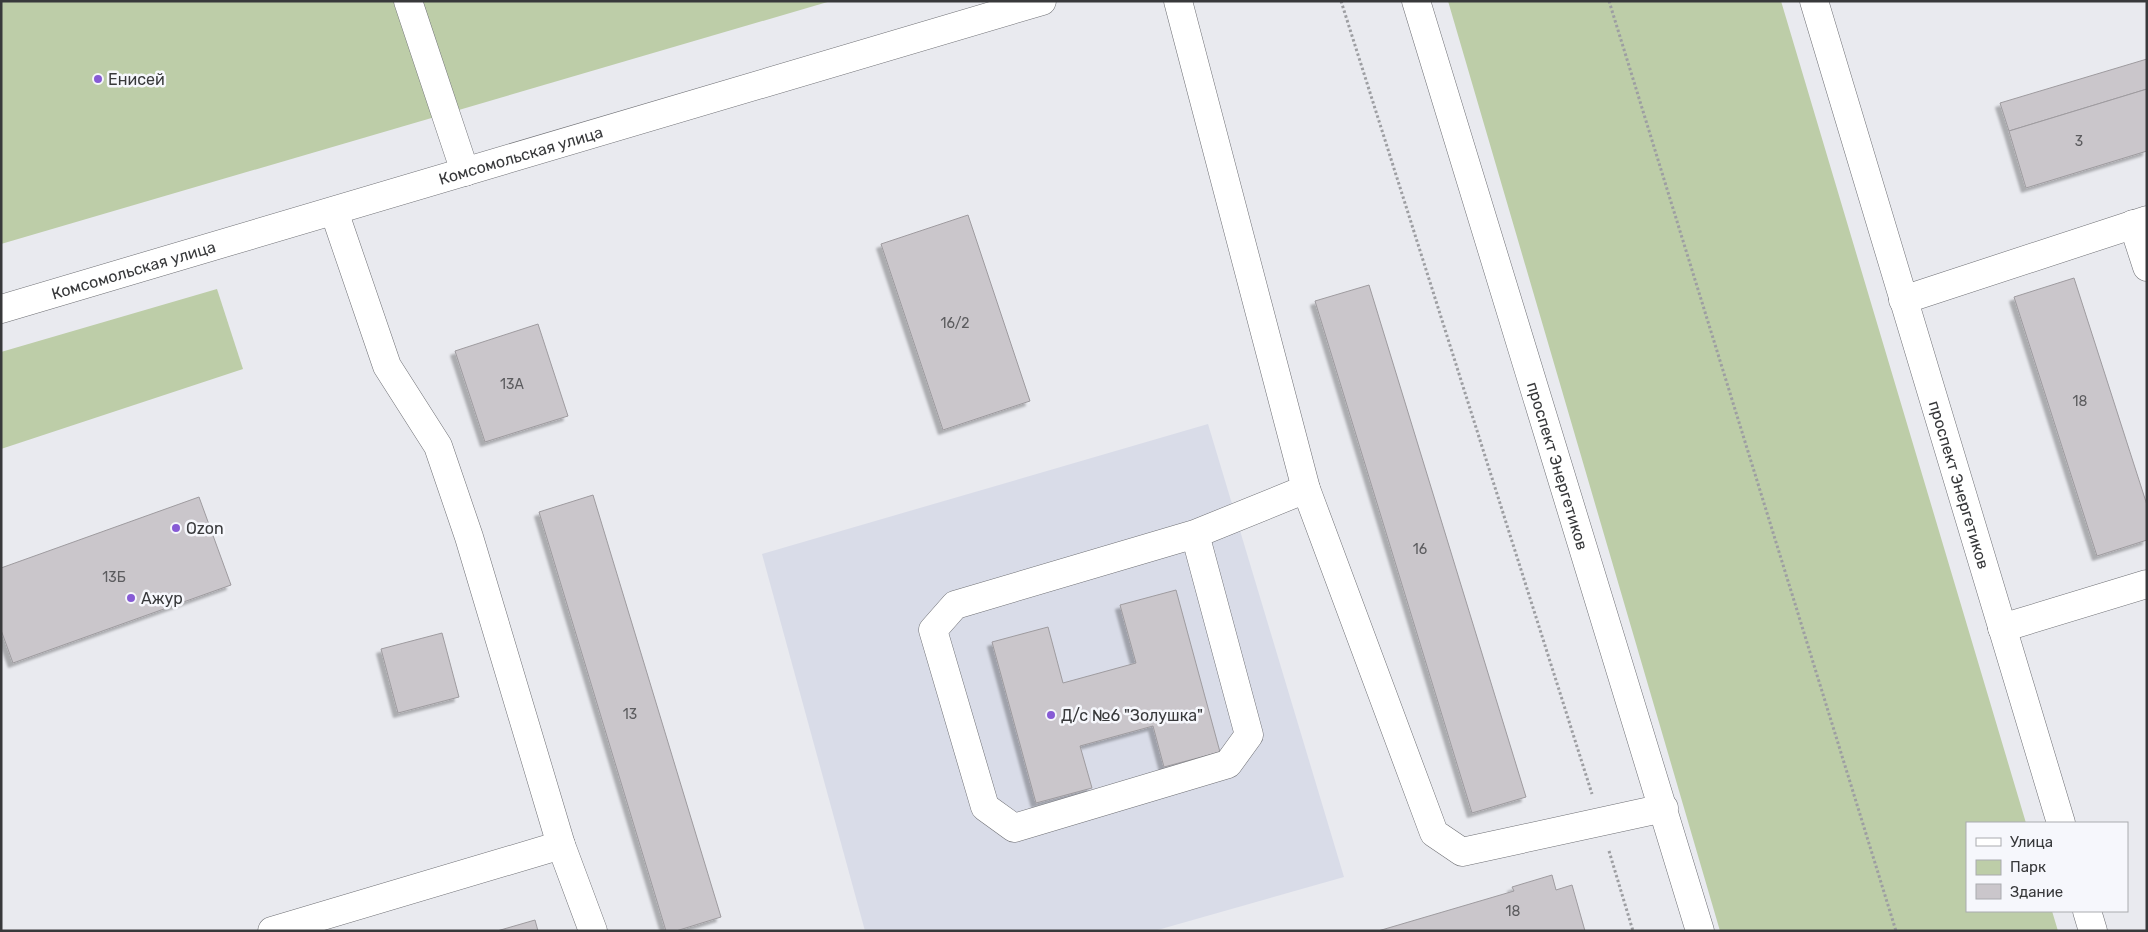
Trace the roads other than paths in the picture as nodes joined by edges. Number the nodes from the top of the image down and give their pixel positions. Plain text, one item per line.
1 (408, 1) edge
2 (1042, 1) edge
3 (1178, 1) edge
4 (1416, 1) edge
5 (1814, 1) edge
6 (465, 172) junction
7 (334, 211) junction
8 (2140, 222) edge
9 (2147, 267) edge
10 (1903, 300) junction
11 (1, 309) edge
12 (1306, 489) junction
13 (1195, 534) junction
14 (2147, 584) edge
15 (2002, 628) junction
16 (1664, 808) junction
17 (2061, 822) edge
18 (561, 845) junction
19 (2087, 912) edge
20 (272, 931) edge
21 (593, 931) edge
22 (1700, 931) edge
23 (2094, 931) edge

1 - 6 street
2 - 6 street, Комсомольская улица
3 - 12 street
4 - 16 street, проспект Энергетиков
5 - 10 street, проспект Энергетиков
6 - 7 street, Комсомольская улица
7 - 11 street, Комсомольская улица
7 - 18 street
8 - 9 street
8 - 10 street
10 - 15 street, проспект Энергетиков
12 - 13 street
12 - 16 street
13 - 13 street
14 - 15 street
15 - 17 street, проспект Энергетиков
16 - 22 street, проспект Энергетиков
18 - 20 street
18 - 21 street
19 - 23 street

